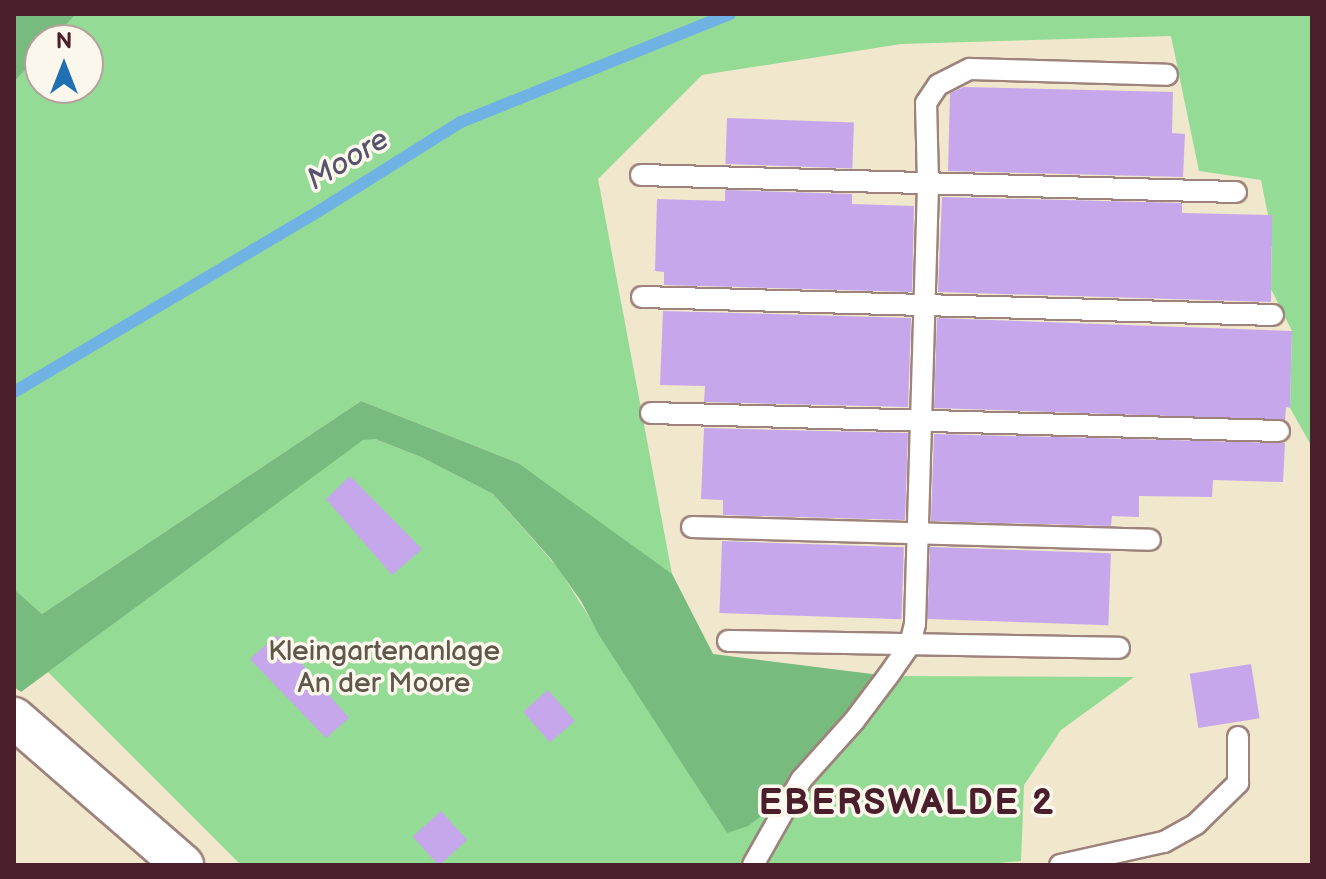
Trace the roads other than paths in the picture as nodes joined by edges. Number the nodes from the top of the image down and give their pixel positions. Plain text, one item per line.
1 (1167, 75) dead end
2 (641, 175) dead end
3 (928, 183) junction
4 (1236, 192) dead end
5 (642, 297) dead end
6 (924, 305) junction
7 (1273, 315) dead end
8 (651, 413) dead end
9 (921, 421) junction
10 (1279, 431) dead end
11 (692, 527) dead end
12 (918, 533) junction
13 (1150, 540) dead end
14 (728, 641) dead end
15 (910, 644) junction
16 (1119, 648) dead end
17 (14, 718) edge
18 (1238, 737) dead end
19 (183, 865) edge
20 (753, 865) edge
21 (1060, 865) edge

1 - 3 lane
2 - 3 lane
3 - 4 lane
3 - 6 lane
5 - 6 lane
6 - 7 lane
6 - 9 lane
8 - 9 lane
9 - 10 lane
9 - 12 lane
11 - 12 lane
12 - 13 lane
12 - 15 lane
14 - 15 lane
15 - 16 lane
15 - 20 lane
17 - 19 street
18 - 21 lane

